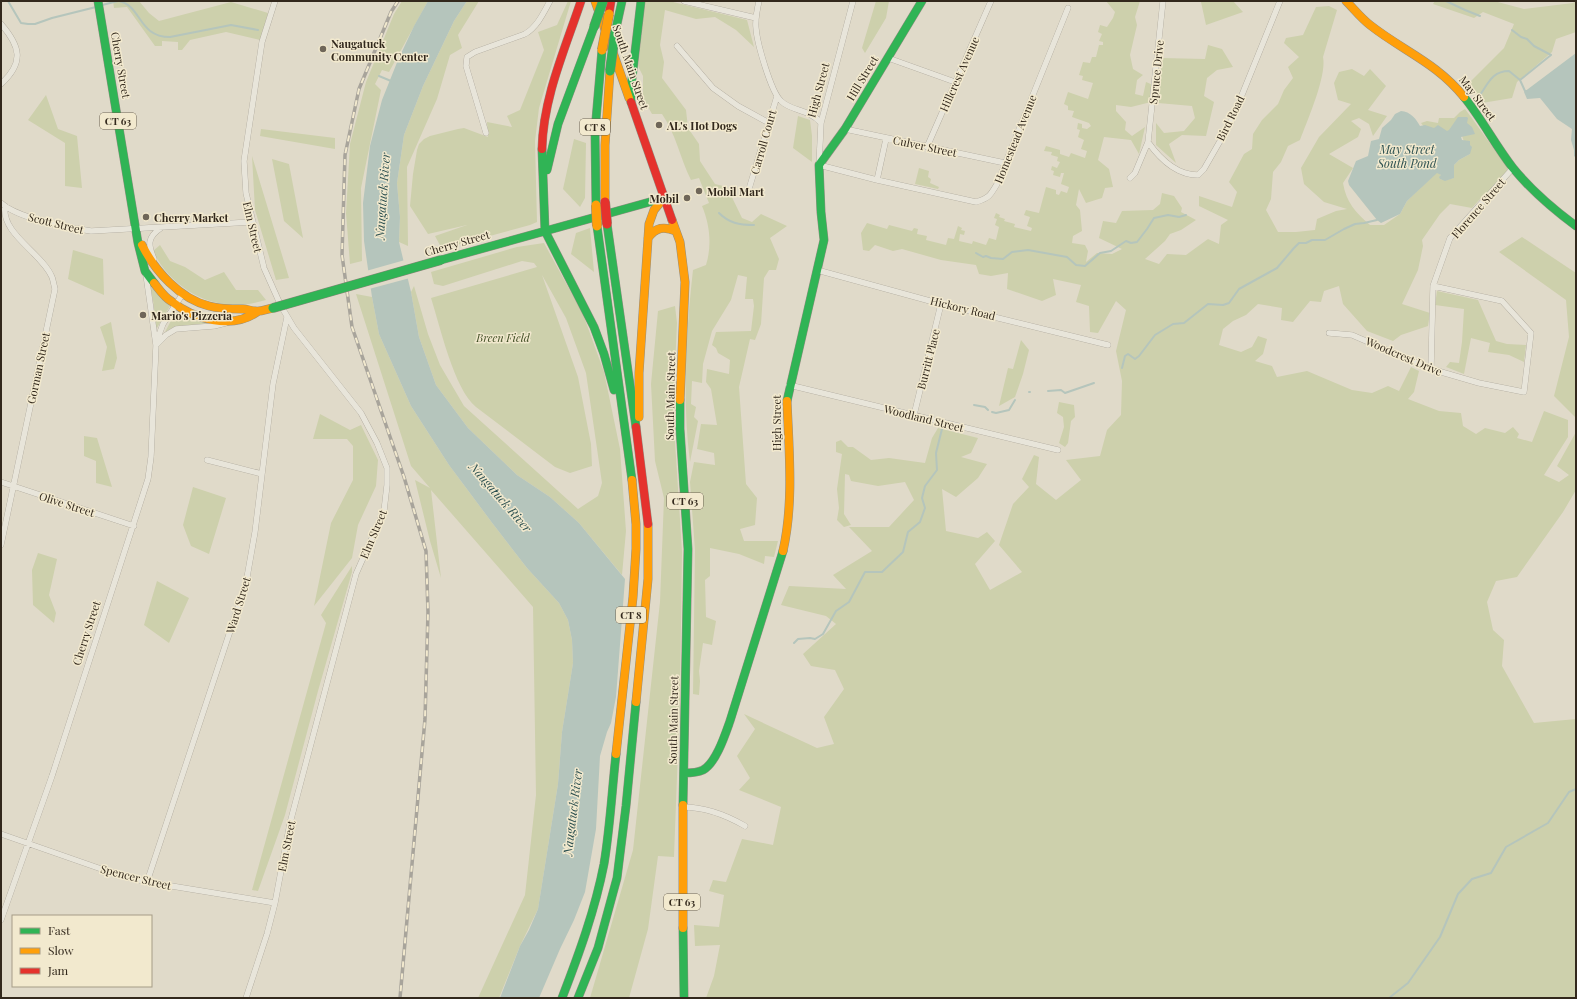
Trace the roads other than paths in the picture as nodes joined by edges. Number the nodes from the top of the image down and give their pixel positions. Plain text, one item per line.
1 (98, 1) edge
2 (275, 1) edge
3 (550, 1) edge
4 (582, 1) edge
5 (595, 1) edge
6 (603, 1) edge
7 (611, 1) edge
8 (622, 1) edge
9 (641, 1) edge
10 (684, 1) edge
11 (759, 1) edge
12 (853, 1) edge
13 (922, 1) edge
14 (991, 1) edge
15 (1162, 1) edge
16 (1280, 1) edge
17 (1346, 1) edge
18 (1068, 8) dead end
19 (756, 18) junction
20 (1, 24) edge
21 (677, 46) dead end
22 (888, 58) junction
23 (955, 82) junction
24 (1, 84) edge
25 (777, 96) junction
26 (631, 102) junction
27 (769, 123) junction
28 (821, 123) junction
29 (845, 129) junction
30 (486, 133) dead end
31 (886, 138) junction
32 (1148, 142) junction
33 (927, 147) junction
34 (1005, 163) junction
35 (819, 165) junction
36 (1513, 168) junction
37 (1130, 178) dead end
38 (877, 180) junction
39 (544, 187) junction
40 (749, 189) dead end
41 (664, 198) junction
42 (2, 206) edge
43 (252, 222) junction
44 (1576, 226) edge
45 (162, 227) junction
46 (135, 229) junction
47 (545, 231) junction
48 (676, 231) junction
49 (648, 238) junction
50 (158, 269) junction
51 (817, 270) junction
52 (145, 271) junction
53 (1433, 286) junction
54 (182, 295) junction
55 (942, 304) junction
56 (175, 305) junction
57 (257, 312) junction
58 (286, 317) junction
59 (229, 322) junction
60 (1329, 333) dead end
61 (156, 345) junction
62 (1108, 345) dead end
63 (1431, 369) junction
64 (789, 385) junction
65 (914, 415) junction
66 (639, 449) junction
67 (1058, 450) dead end
68 (207, 460) dead end
69 (262, 474) junction
70 (632, 476) junction
71 (1, 482) edge
72 (14, 486) junction
73 (134, 526) junction
74 (1, 545) edge
75 (684, 773) junction
76 (682, 806) junction
77 (745, 826) dead end
78 (1, 834) edge
79 (29, 843) junction
80 (148, 882) junction
81 (275, 903) junction
82 (1, 920) edge
83 (246, 998) edge
84 (562, 998) edge
85 (578, 998) edge
86 (684, 998) edge

1 - 46 main road, Cherry Street / CT 63
2 - 43 street, Elm Street
3 - 30 street
4 - 39 main road
5 - 26 main road, South Main Street
6 - 39 main road, bridge
7 - 70 main road, CT 8, bridge
8 - 66 main road, CT 8, bridge
9 - 26 main road
10 - 19 street
11 - 19 street
12 - 28 street, High Street
13 - 22 main road, Hill Street
14 - 23 street, Hillcrest Avenue
15 - 32 street, Spruce Drive
16 - 32 street, Bird Road
17 - 36 main road, May Street
18 - 34 street, Homestead Avenue
19 - 25 street
20 - 24 street
21 - 27 street
22 - 23 street
22 - 29 main road, Hill Street
23 - 33 street, Hillcrest Avenue
25 - 27 street, Carroll Court
25 - 28 street
26 - 41 main road, South Main Street
27 - 40 street, Carroll Court
28 - 35 street, High Street
29 - 31 street, Culver Street
29 - 35 main road, Hill Street
31 - 33 street, Culver Street
31 - 38 street
32 - 37 street, Spruce Drive
33 - 34 street, Culver Street
34 - 38 street, Homestead Avenue
35 - 38 street, Homestead Avenue
35 - 51 main road, High Street
36 - 44 main road, May Street
36 - 53 street, Florence Street
39 - 47 main road
41 - 47 main road, Cherry Street / CT 63
41 - 48 main road, South Main Street / CT 63
41 - 49 main road
42 - 46 street, Scott Street
42 - 72 street, Gorman Street
43 - 45 street, Scott Street
43 - 58 street, Elm Street
45 - 46 street, Scott Street
45 - 50 street
46 - 50 main road, Cherry Street / CT 63
46 - 52 main road, Cherry Street / CT 63
47 - 57 main road, Cherry Street / CT 63, bridge
47 - 70 main road
48 - 49 main road
48 - 75 main road, South Main Street / CT 63
49 - 66 main road
50 - 54 main road, Cherry Street / CT 63
51 - 55 street, Hickory Road
51 - 64 main road, High Street
52 - 56 main road, Cherry Street / CT 63
52 - 61 street, Cherry Street
53 - 63 street, Florence Street
53 - 63 street, Woodcrest Drive
54 - 56 street, Cherry Street
54 - 57 main road, Cherry Street / CT 63
55 - 62 street, Hickory Road
55 - 65 street, Burritt Place
56 - 59 main road, Cherry Street / CT 63
56 - 61 street, Cherry Street
57 - 59 main road, Cherry Street / CT 63
58 - 69 street, Ward Street
58 - 81 street, Elm Street
59 - 61 street, Cherry Street
60 - 63 street, Woodcrest Drive
61 - 73 street, Cherry Street
64 - 65 street, Woodland Street
64 - 75 main road, High Street
65 - 67 street, Woodland Street
66 - 85 main road, CT 8
68 - 69 street
69 - 80 street, Ward Street
70 - 84 main road, CT 8
71 - 72 street, Olive Street
72 - 73 street, Olive Street
72 - 74 street, Gorman Street
73 - 79 street, Cherry Street
75 - 76 main road, South Main Street / CT 63
76 - 77 street
76 - 86 main road, CT 63
78 - 79 street, Spencer Street
79 - 80 street, Spencer Street
79 - 82 street, Cherry Street
80 - 81 street, Spencer Street
81 - 83 street, Elm Street

